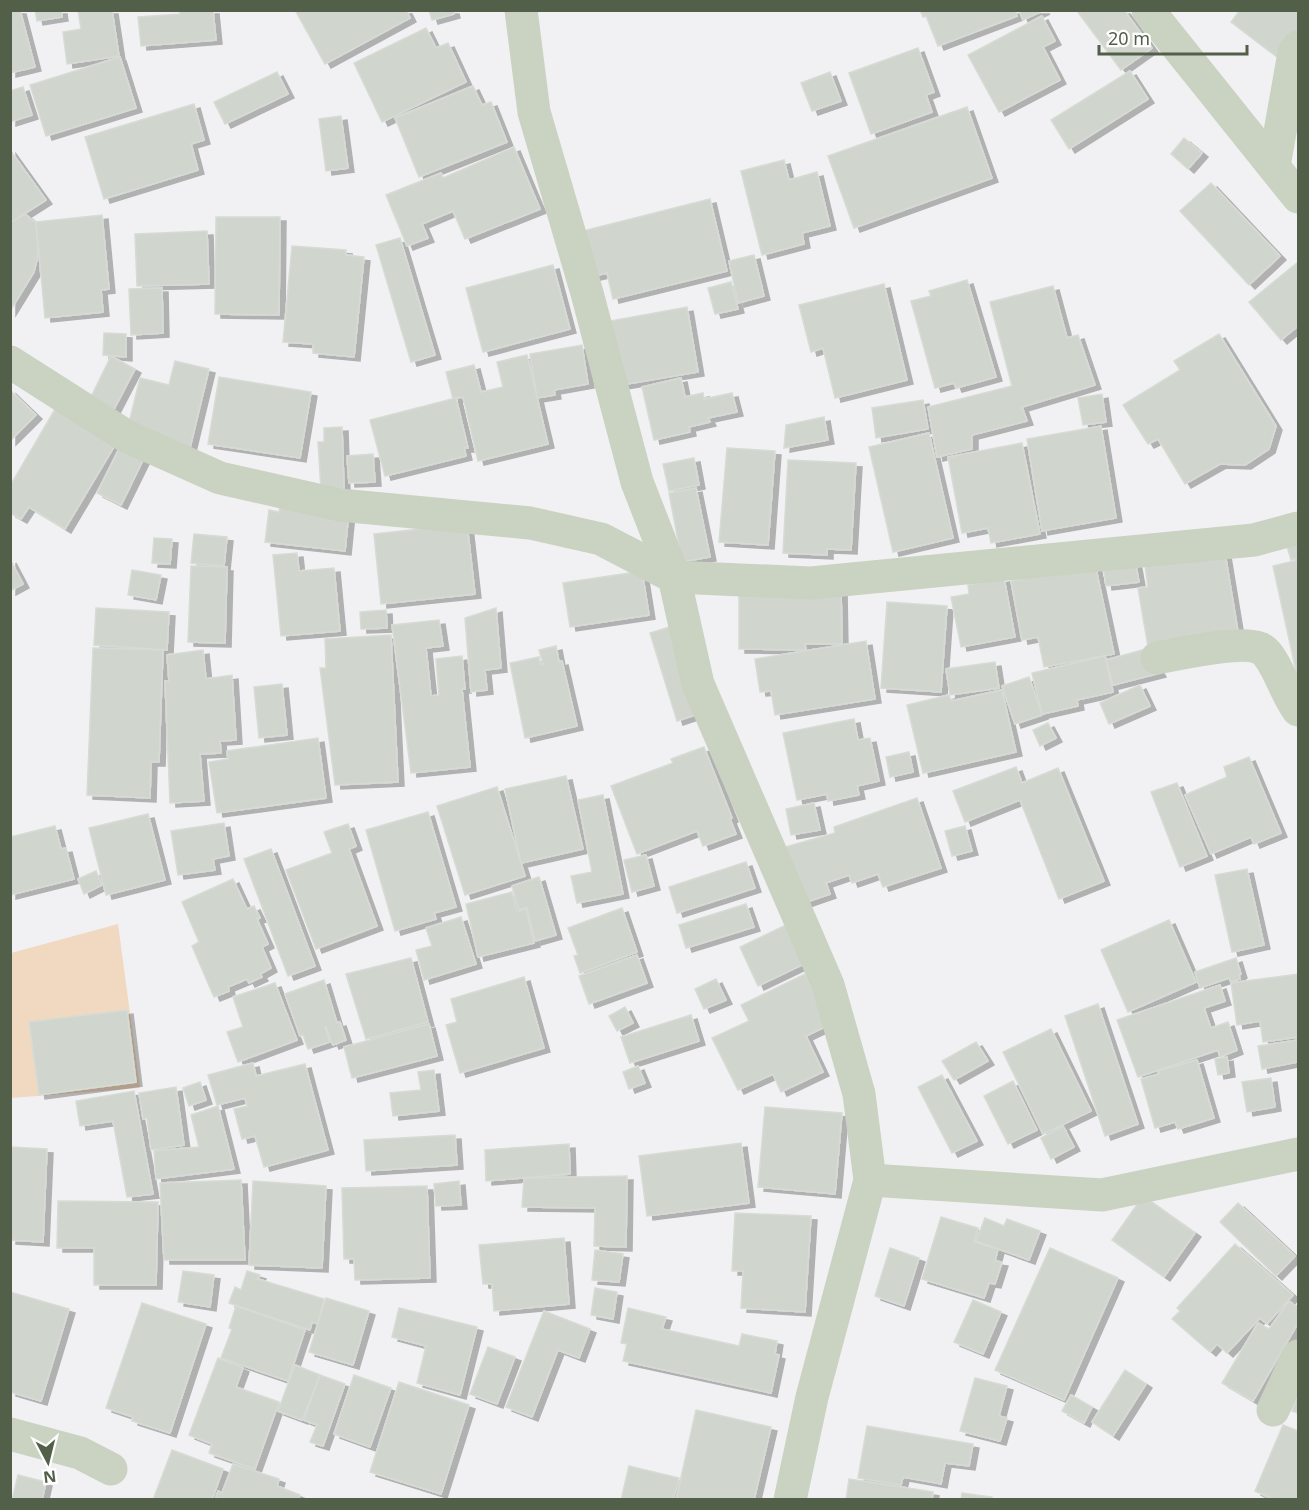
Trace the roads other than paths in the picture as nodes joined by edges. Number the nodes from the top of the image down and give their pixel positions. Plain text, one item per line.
1 (521, 10) edge
2 (1148, 10) edge
3 (1299, 47) edge
4 (1274, 166) junction
5 (1299, 196) edge
6 (10, 362) edge
7 (1299, 528) edge
8 (674, 577) junction
9 (1157, 657) dead end
10 (1299, 710) edge
11 (1299, 1154) edge
12 (870, 1180) junction
13 (1299, 1356) edge
14 (1273, 1410) dead end
15 (10, 1434) edge
16 (111, 1469) dead end
17 (790, 1500) edge

1 - 8 street
2 - 4 street
3 - 4 street
4 - 5 street
6 - 8 street
7 - 8 street
8 - 12 street
9 - 10 street
11 - 12 street
12 - 17 street
13 - 14 street
15 - 16 street

